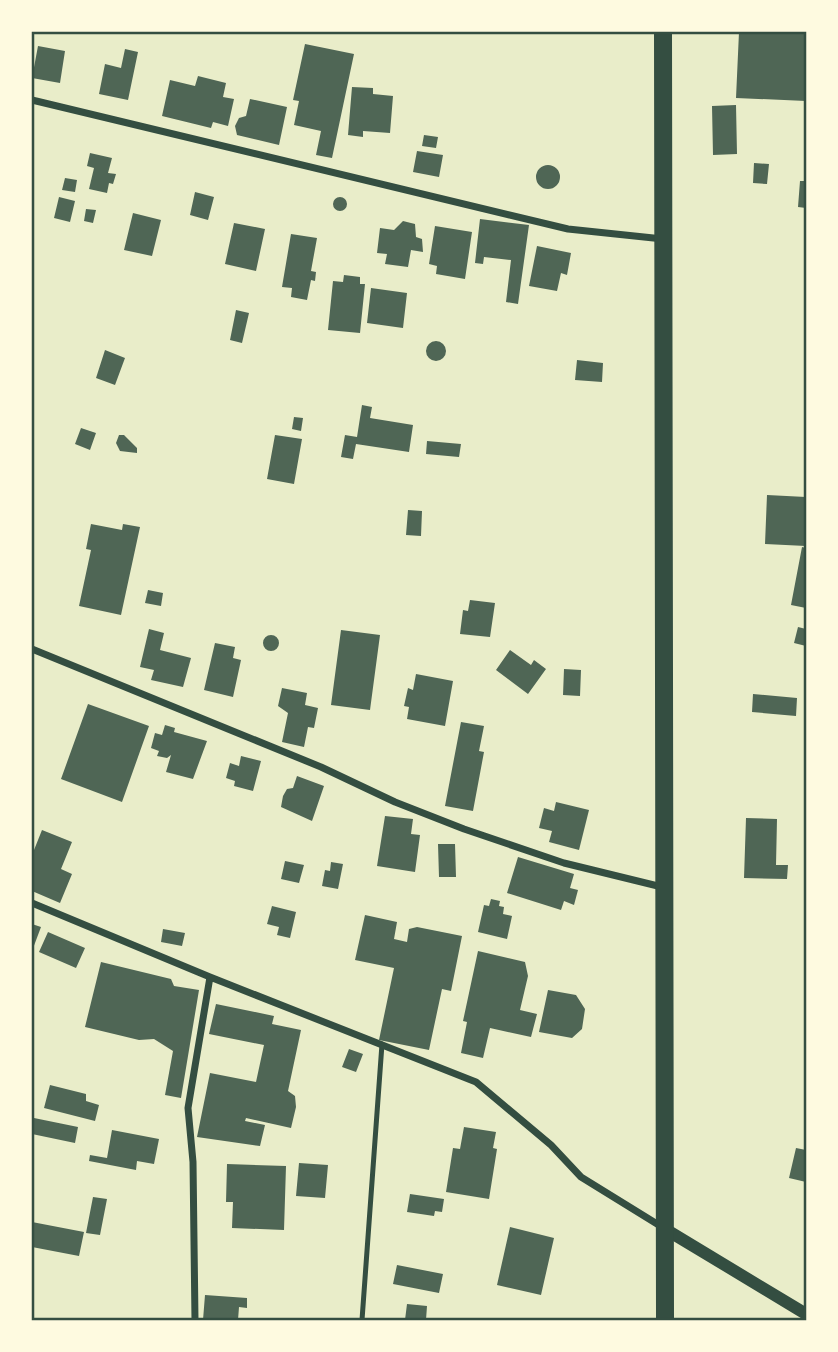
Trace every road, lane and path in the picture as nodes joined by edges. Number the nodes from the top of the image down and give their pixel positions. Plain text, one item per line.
1 (663, 32) edge
2 (32, 100) edge
3 (664, 239) junction
4 (32, 649) edge
5 (666, 888) junction
6 (32, 903) edge
7 (210, 977) junction
8 (382, 1044) junction
9 (665, 1229) junction
10 (807, 1314) edge
11 (195, 1321) edge
12 (362, 1321) edge
13 (665, 1321) edge

1 - 3 main road
2 - 3 street
3 - 5 main road
4 - 5 street
5 - 9 main road
6 - 7 street
7 - 8 street
7 - 11 street
8 - 9 street
8 - 12 lane
9 - 10 street
9 - 13 main road

